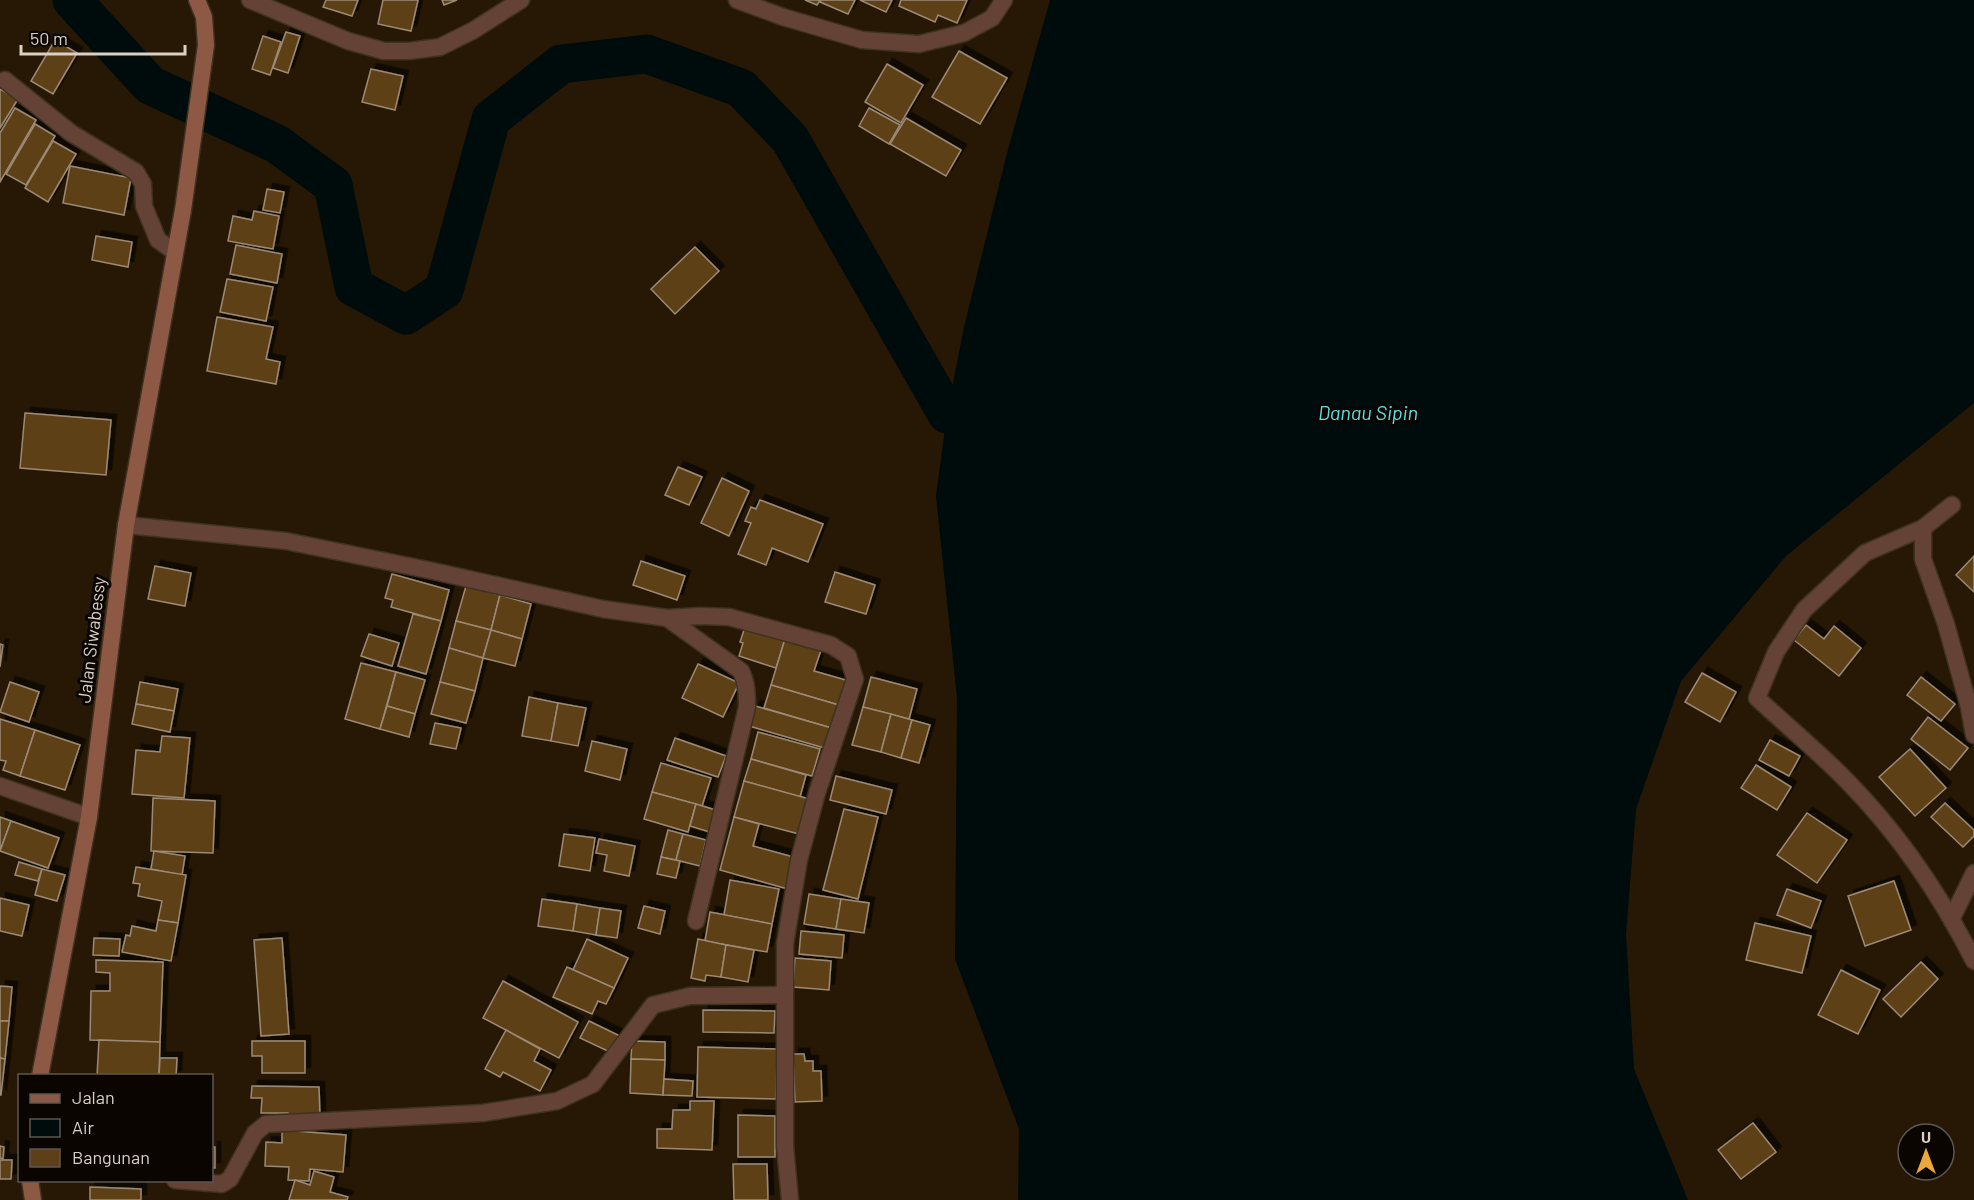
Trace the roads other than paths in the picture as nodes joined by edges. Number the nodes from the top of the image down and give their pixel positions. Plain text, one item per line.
1 (196, 0) edge
2 (250, 0) edge
3 (521, 0) edge
4 (737, 0) edge
5 (1004, 0) edge
6 (5, 80) dead end
7 (175, 252) junction
8 (1952, 505) dead end
9 (126, 525) junction
10 (1923, 528) junction
11 (667, 618) junction
12 (1974, 735) edge
13 (0, 786) edge
14 (89, 817) junction
15 (1974, 873) edge
16 (1952, 918) junction
17 (696, 921) dead end
18 (1974, 961) edge
19 (784, 994) junction
20 (40, 1074) edge
21 (30, 1182) edge
22 (198, 1182) edge
23 (33, 1200) edge
24 (790, 1200) edge

1 - 7 main road, Jalan Siwabessy
2 - 3 street
4 - 5 street
6 - 7 street
7 - 9 main road, Jalan Siwabessy
8 - 10 street
9 - 11 street
9 - 14 main road, Jalan Siwabessy
10 - 12 street
10 - 16 street
11 - 17 street
11 - 19 street
13 - 14 street
14 - 20 main road, Jalan Siwabessy
15 - 16 street
16 - 18 street
19 - 22 street
19 - 24 street
21 - 23 main road

